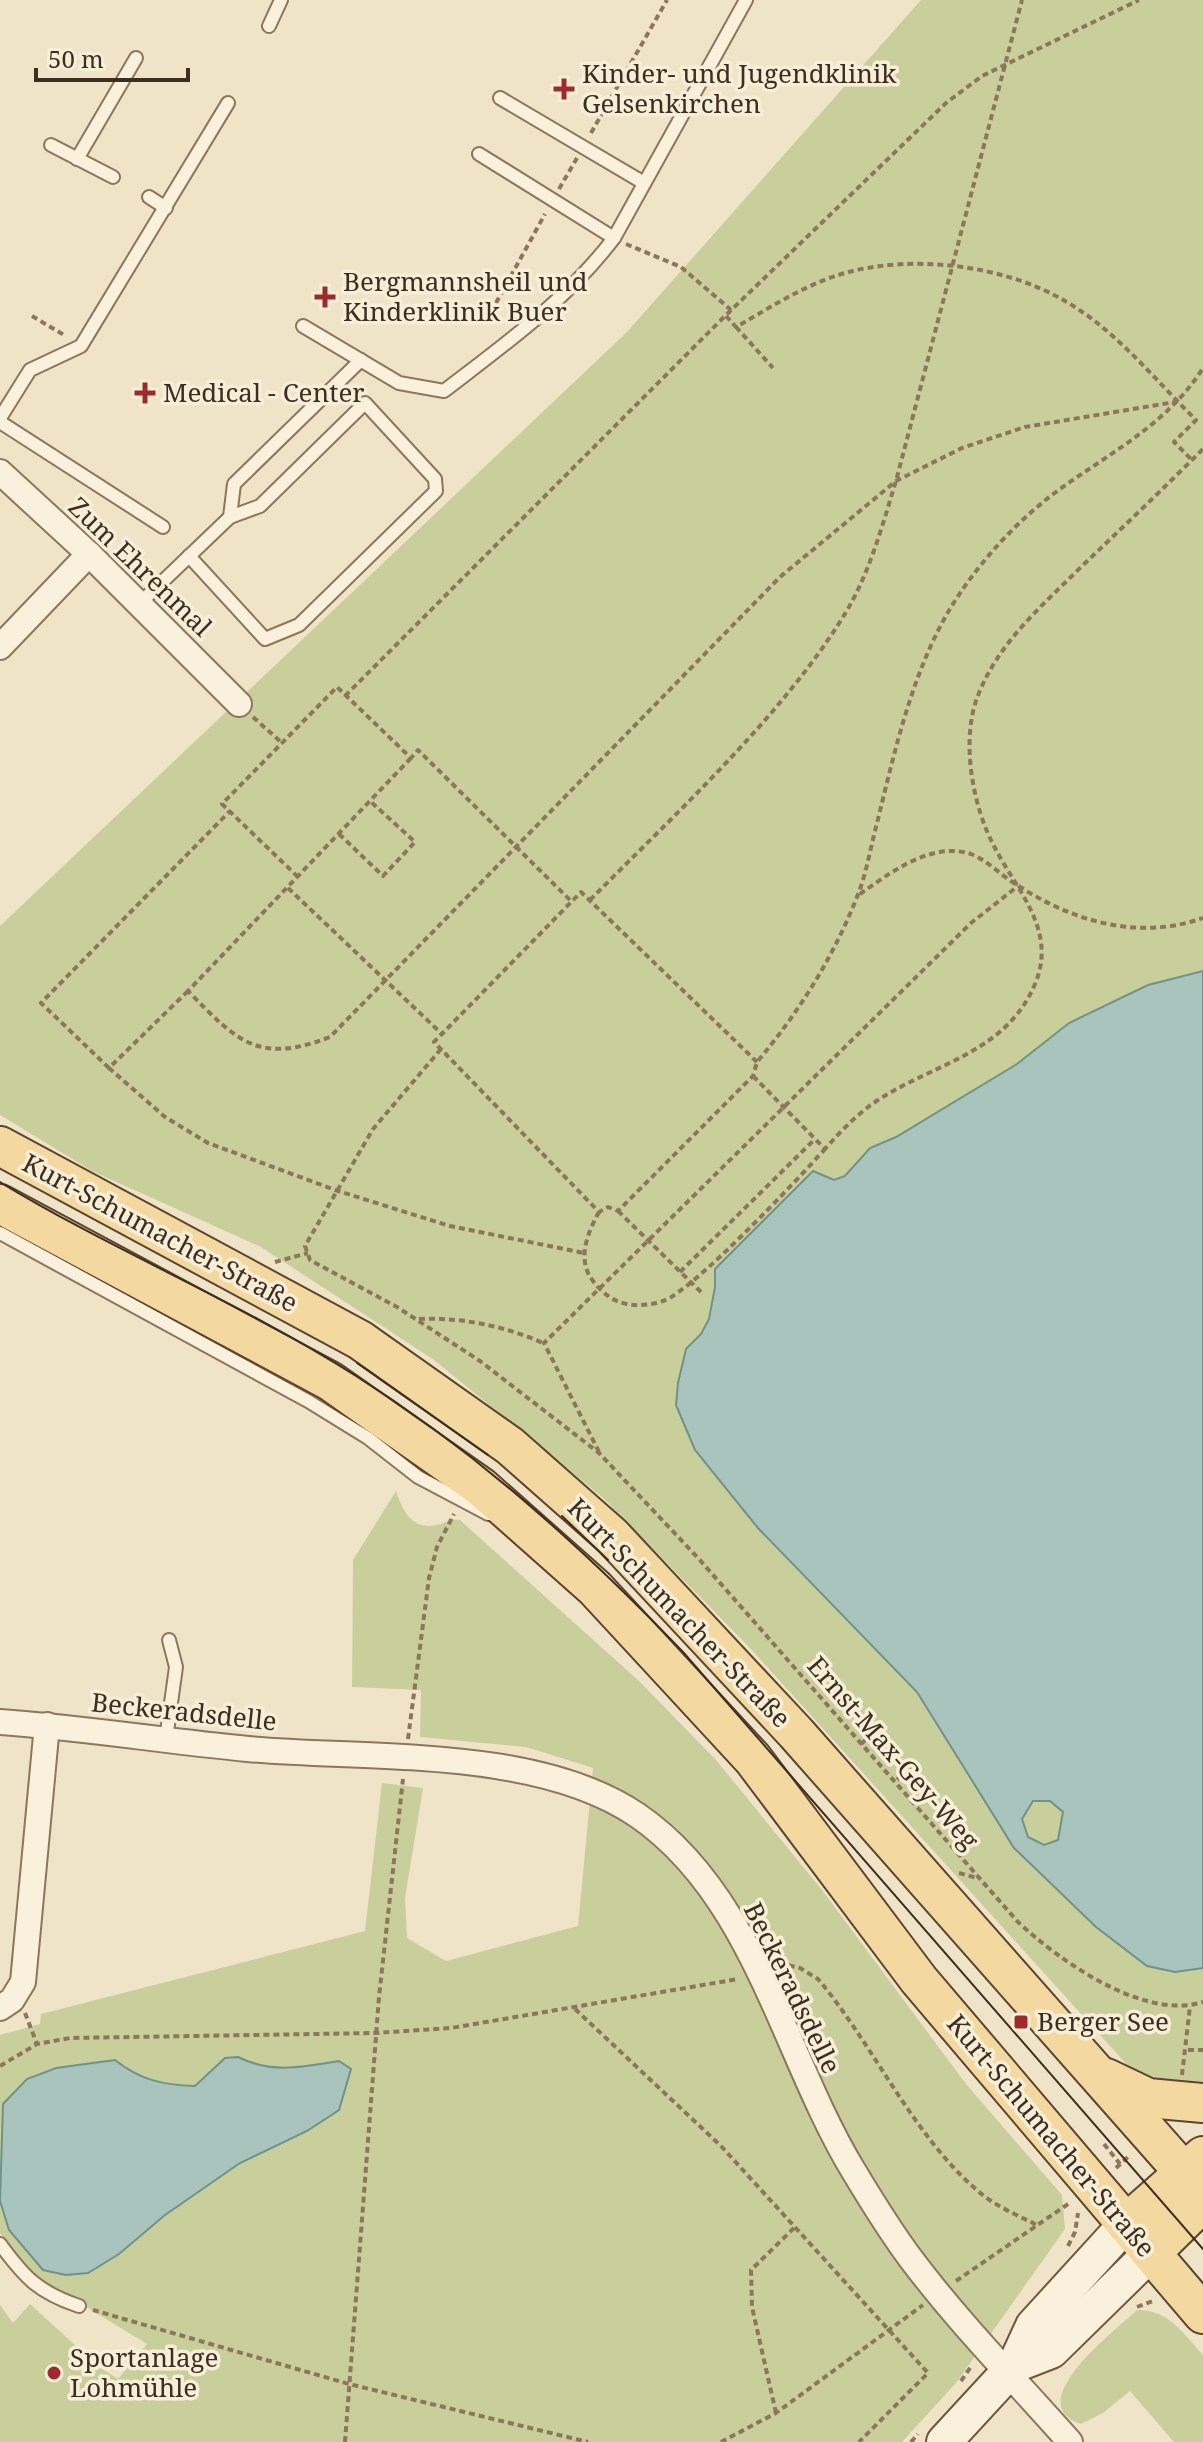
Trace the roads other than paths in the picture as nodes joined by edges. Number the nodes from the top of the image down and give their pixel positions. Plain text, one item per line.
1 (281, 0) edge
2 (746, 0) edge
3 (269, 26) dead end
4 (136, 58) dead end
5 (500, 98) dead end
6 (228, 103) dead end
7 (51, 145) dead end
8 (479, 154) dead end
9 (77, 159) junction
10 (113, 177) dead end
11 (644, 183) junction
12 (149, 197) dead end
13 (166, 208) junction
14 (614, 238) junction
15 (303, 326) dead end
16 (361, 360) junction
17 (0, 420) edge
18 (0, 472) edge
19 (230, 517) junction
20 (163, 527) dead end
21 (89, 554) junction
22 (189, 556) junction
23 (138, 605) junction
24 (0, 647) edge
25 (239, 704) road end
26 (0, 1146) edge
27 (0, 1204) edge
28 (0, 1233) edge
29 (595, 1588) junction
30 (169, 1640) dead end
31 (0, 1722) edge
32 (47, 1725) junction
33 (166, 1739) junction
34 (6, 2004) edge
35 (1093, 2072) junction
36 (1203, 2103) edge
37 (1199, 2181) edge
38 (1126, 2224) junction
39 (0, 2244) edge
40 (1151, 2253) junction
41 (79, 2306) road end
42 (1203, 2314) edge
43 (1012, 2368) junction
44 (944, 2442) edge
45 (1070, 2442) edge

1 - 3 lane
2 - 11 lane
4 - 9 lane
5 - 11 lane
6 - 13 lane
7 - 9 lane
8 - 14 lane
9 - 10 lane
11 - 14 lane
12 - 13 lane
13 - 17 lane
14 - 16 lane
15 - 16 lane
16 - 19 lane
17 - 20 lane
18 - 21 street, Zum Ehrenmal
19 - 22 lane
19 - 22 lane
21 - 23 street, Zum Ehrenmal
21 - 24 street
22 - 23 lane
23 - 25 street, Zum Ehrenmal
26 - 35 main road, Kurt-Schumacher-Straße
27 - 29 main road, Kurt-Schumacher-Straße
28 - 29 lane, Kurt-Schumacher-Straße
29 - 38 main road, Kurt-Schumacher-Straße
30 - 33 lane
31 - 32 street, Beckeradsdelle
32 - 33 street, Beckeradsdelle
32 - 34 street
33 - 43 street, Beckeradsdelle
35 - 36 main road
35 - 37 main road, Kurt-Schumacher-Straße
37 - 38 main road
37 - 40 main road
38 - 40 main road, Kurt-Schumacher-Straße
38 - 43 main road
39 - 41 lane
40 - 42 main road, Kurt-Schumacher-Straße
40 - 43 main road
43 - 44 main road
43 - 45 street, Beckeradsdelle

